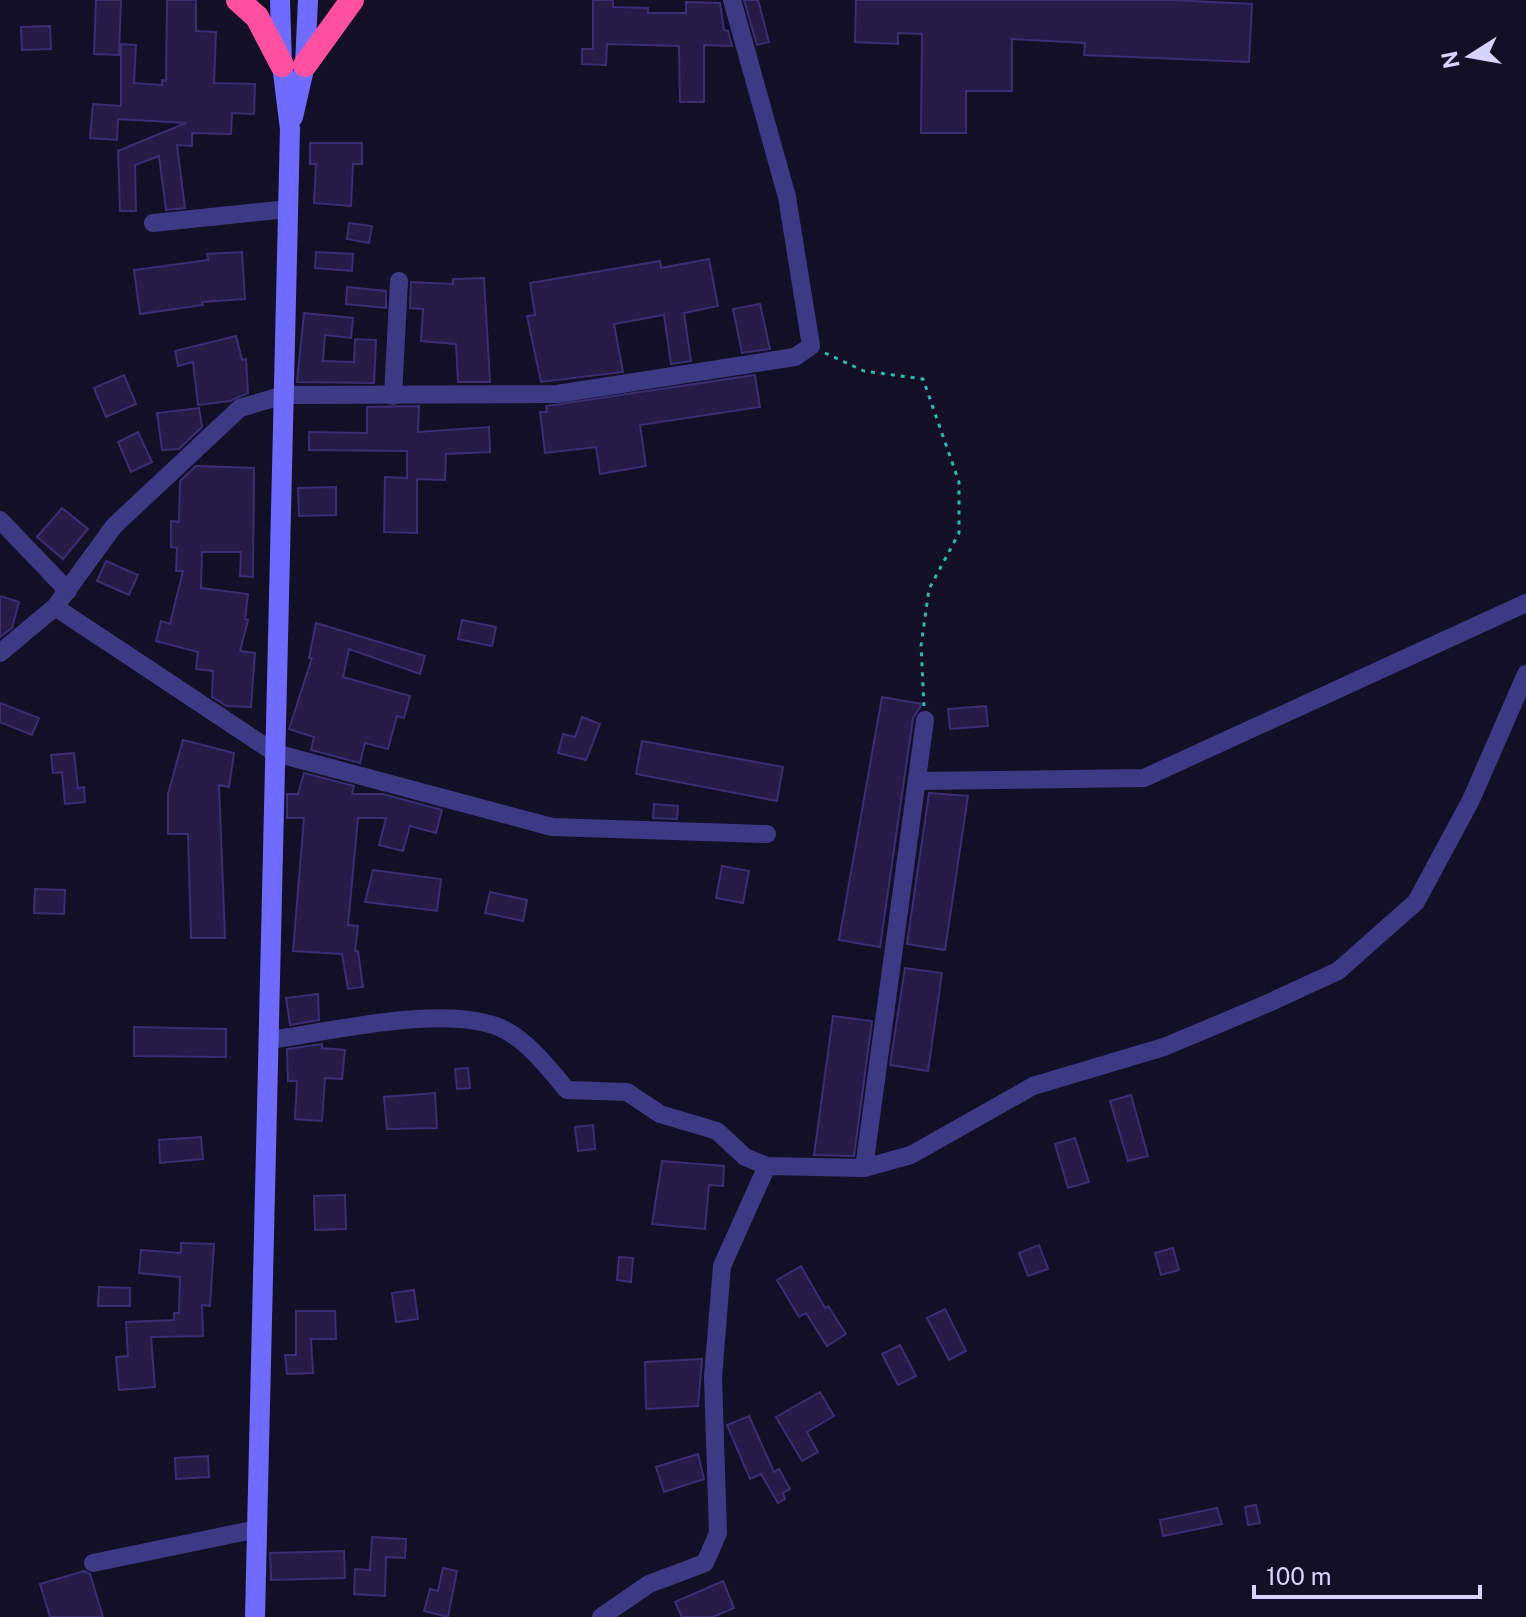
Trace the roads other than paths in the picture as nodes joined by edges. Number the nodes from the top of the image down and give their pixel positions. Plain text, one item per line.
1 (238, 0) edge
2 (280, 0) edge
3 (308, 0) edge
4 (352, 0) edge
5 (732, 0) edge
6 (293, 65) junction
7 (288, 209) junction
8 (153, 223) dead end
9 (399, 281) dead end
10 (284, 395) junction
11 (393, 396) junction
12 (0, 520) edge
13 (68, 591) junction
14 (1526, 603) edge
15 (55, 607) junction
16 (0, 653) edge
17 (1526, 674) edge
18 (925, 720) road end
19 (275, 753) junction
20 (919, 781) junction
21 (767, 834) dead end
22 (269, 1040) junction
23 (767, 1166) junction
24 (864, 1168) junction
25 (257, 1529) junction
26 (93, 1563) dead end
27 (255, 1617) edge
28 (601, 1617) edge

1 - 6 highway
2 - 6 street
3 - 6 street
4 - 6 highway
5 - 11 street
6 - 7 street
7 - 8 street
7 - 10 street
9 - 11 street
10 - 11 street
10 - 13 street
10 - 19 street
12 - 13 street
13 - 15 street
14 - 20 street
15 - 16 street
15 - 19 street
17 - 24 street
18 - 20 street
19 - 21 street
19 - 22 street
20 - 24 street
22 - 23 street
22 - 25 street
23 - 24 street
23 - 28 street
25 - 26 street
25 - 27 street

